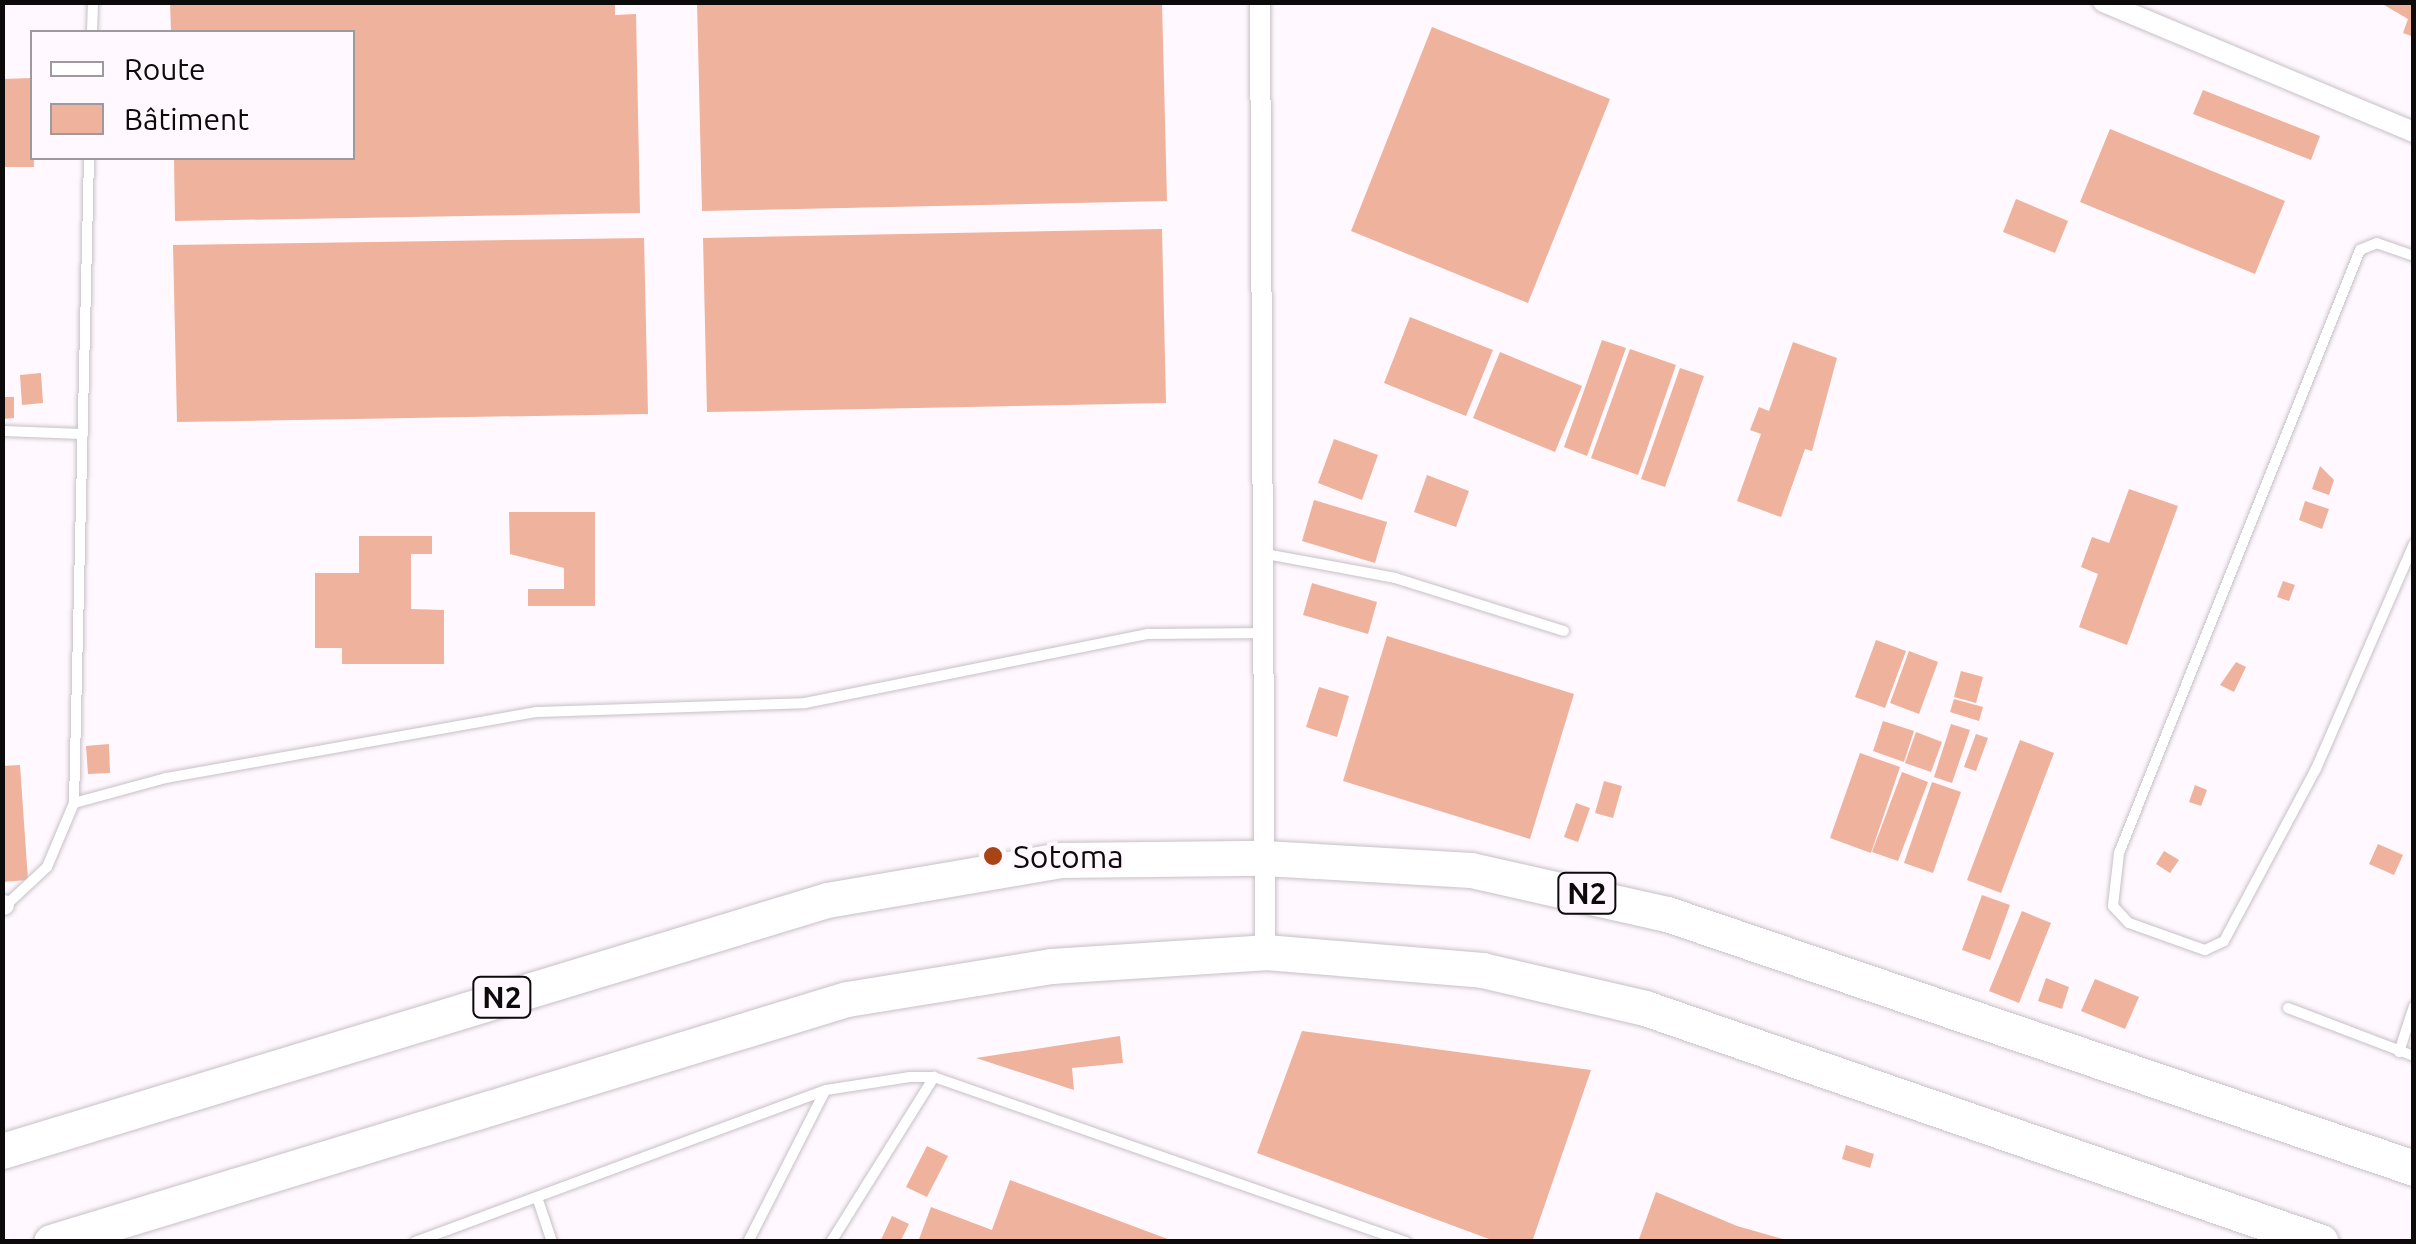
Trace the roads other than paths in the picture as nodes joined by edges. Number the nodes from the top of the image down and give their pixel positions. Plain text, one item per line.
1 (93, 2) edge
2 (1260, 2) edge
3 (2104, 2) edge
4 (92, 30) edge
5 (2414, 132) edge
6 (89, 160) edge
7 (2414, 256) edge
8 (2, 430) edge
9 (83, 434) junction
10 (2414, 544) edge
11 (1266, 554) junction
12 (1564, 631) dead end
13 (1268, 633) junction
14 (74, 803) junction
15 (1264, 858) junction
16 (3, 906) edge
17 (1265, 952) junction
18 (2414, 1006) edge
19 (2288, 1008) dead end
20 (2399, 1052) junction
21 (2414, 1056) edge
22 (934, 1077) junction
23 (826, 1090) junction
24 (4, 1150) edge
25 (2414, 1168) edge
26 (539, 1202) junction
27 (51, 1242) edge
28 (415, 1242) edge
29 (552, 1242) edge
30 (748, 1242) edge
31 (831, 1242) edge
32 (1406, 1242) edge
33 (2321, 1242) edge

1 - 4 lane
2 - 11 street
3 - 5 street
6 - 9 lane
7 - 10 lane
8 - 9 lane
9 - 14 lane
11 - 12 lane
11 - 13 street
13 - 14 lane
13 - 15 street
14 - 16 lane
15 - 17 street
15 - 24 highway, N2
15 - 25 highway, N2
17 - 27 highway
17 - 33 highway
18 - 20 lane
19 - 20 lane
20 - 21 lane
22 - 23 lane
22 - 31 lane
22 - 32 lane
23 - 26 lane
23 - 30 lane
26 - 28 lane
26 - 29 lane

